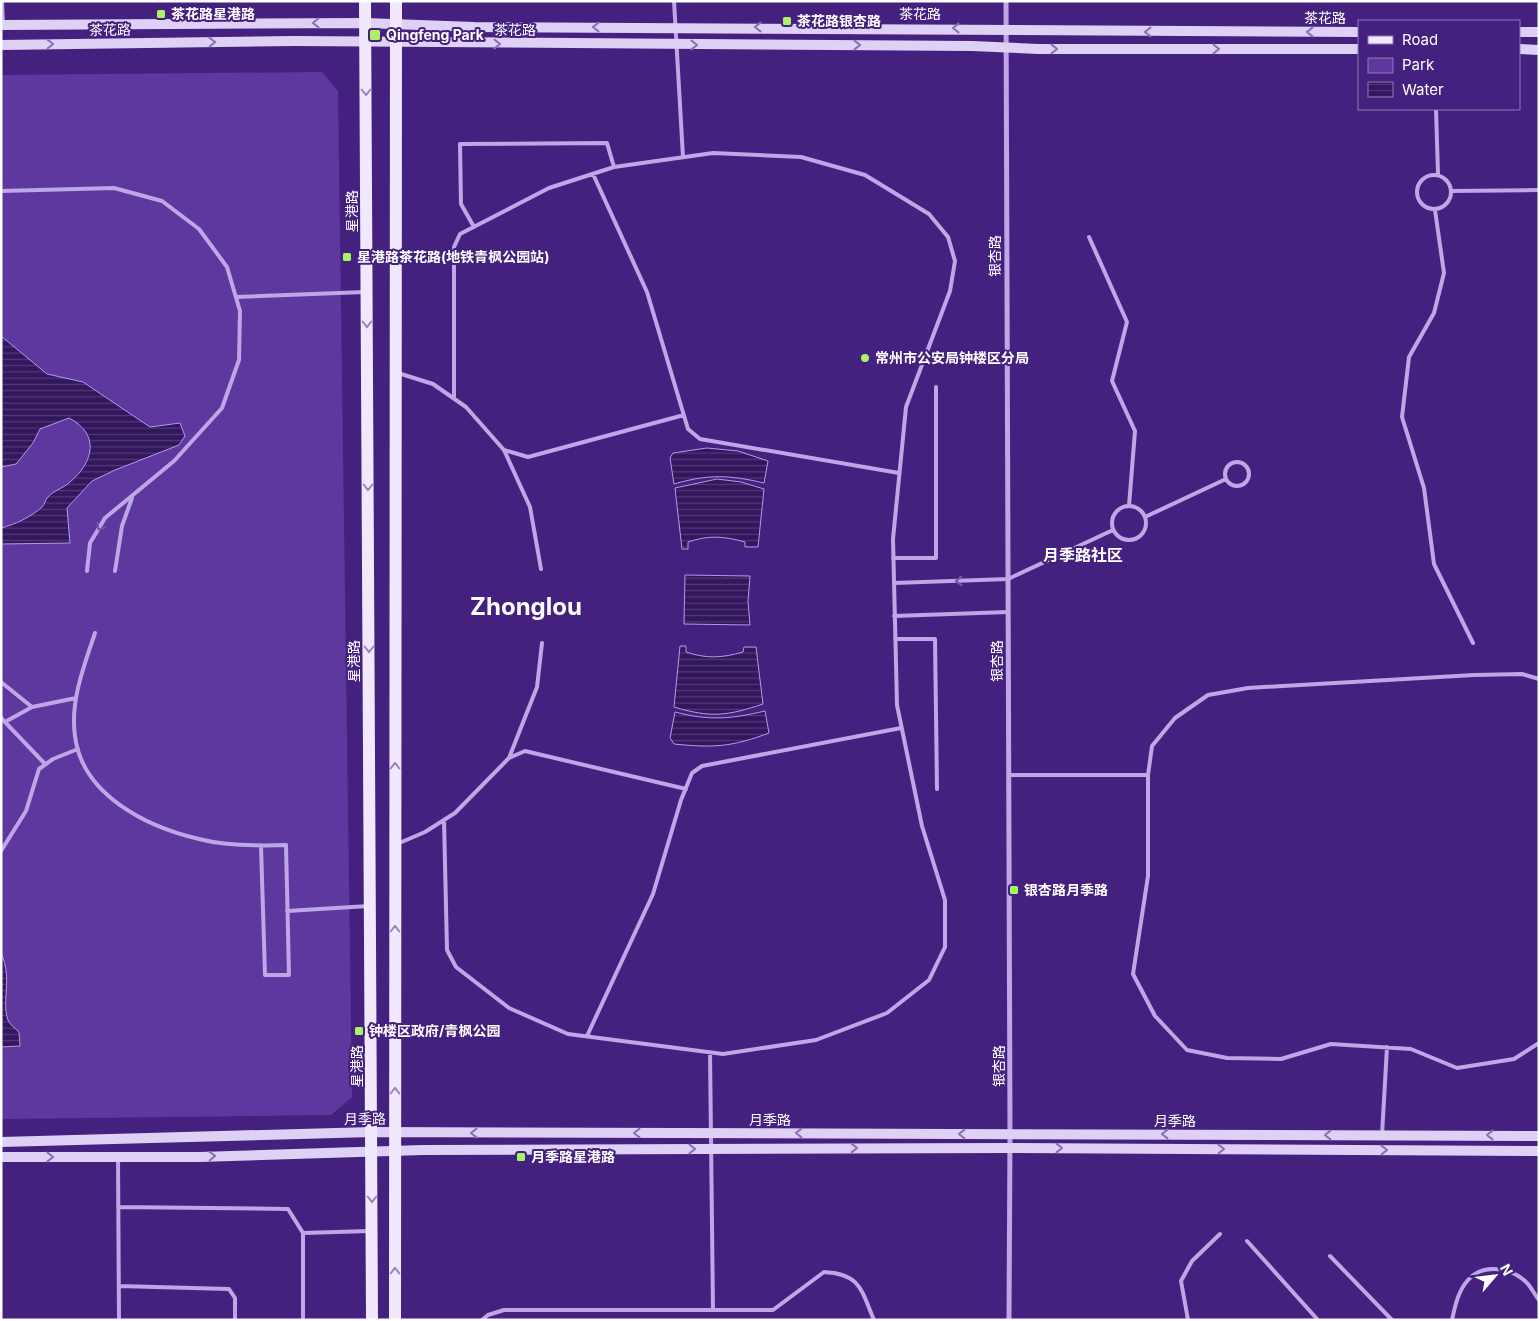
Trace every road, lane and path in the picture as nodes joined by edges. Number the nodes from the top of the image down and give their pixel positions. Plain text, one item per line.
1 (2, 1) edge
2 (365, 1) edge
3 (396, 1) edge
4 (674, 1) edge
5 (1006, 1) edge
6 (365, 23) junction
7 (396, 24) junction
8 (2, 25) edge
9 (676, 27) junction
10 (1004, 30) junction
11 (1358, 32) edge
12 (1520, 32) edge
13 (1539, 32) edge
14 (366, 43) junction
15 (396, 44) junction
16 (677, 44) junction
17 (1, 45) edge
18 (1005, 47) junction
19 (1358, 49) edge
20 (1520, 49) edge
21 (1539, 50) edge
22 (1436, 110) edge
23 (682, 157) junction
24 (614, 168) junction
25 (593, 174) junction
26 (1438, 174) junction
27 (1539, 190) edge
28 (1, 191) edge
29 (1452, 192) junction
30 (1435, 210) junction
31 (474, 227) junction
32 (1089, 236) dead end
33 (367, 292) junction
34 (236, 297) junction
35 (395, 372) junction
36 (936, 386) dead end
37 (454, 399) junction
38 (684, 415) junction
39 (504, 450) junction
40 (900, 473) junction
41 (1226, 478) junction
42 (133, 496) junction
43 (1129, 506) junction
44 (1145, 516) junction
45 (1113, 530) junction
46 (893, 558) junction
47 (541, 569) dead end
48 (87, 571) dead end
49 (116, 571) dead end
50 (1008, 579) junction
51 (894, 582) junction
52 (1008, 612) junction
53 (894, 616) junction
54 (95, 633) dead end
55 (895, 639) junction
56 (542, 643) dead end
57 (1473, 643) dead end
58 (1539, 679) edge
59 (1, 682) edge
60 (76, 698) junction
61 (32, 707) junction
62 (3, 720) edge
63 (901, 728) junction
64 (78, 749) junction
65 (509, 758) junction
66 (46, 764) junction
67 (1009, 775) junction
68 (1148, 775) junction
69 (686, 789) junction
70 (937, 789) dead end
71 (444, 820) junction
72 (395, 845) junction
73 (261, 846) junction
74 (1, 851) edge
75 (371, 906) junction
76 (287, 910) junction
77 (587, 1036) junction
78 (1539, 1043) edge
79 (1387, 1047) junction
80 (710, 1052) junction
81 (372, 1132) junction
82 (394, 1133) junction
83 (711, 1133) junction
84 (1010, 1134) junction
85 (1382, 1135) junction
86 (1539, 1136) edge
87 (1, 1142) edge
88 (1010, 1148) junction
89 (711, 1149) junction
90 (395, 1150) junction
91 (373, 1151) junction
92 (1539, 1151) edge
93 (1, 1157) edge
94 (118, 1157) junction
95 (118, 1207) junction
96 (372, 1231) junction
97 (304, 1233) junction
98 (1220, 1234) dead end
99 (1247, 1241) dead end
100 (1330, 1256) dead end
101 (119, 1286) junction
102 (1539, 1300) edge
103 (713, 1310) junction
104 (119, 1320) edge
105 (235, 1320) edge
106 (303, 1320) edge
107 (372, 1320) edge
108 (395, 1320) edge
109 (482, 1320) edge
110 (874, 1320) edge
111 (1009, 1320) edge
112 (1188, 1320) edge
113 (1318, 1320) edge
114 (1392, 1320) edge
115 (1452, 1320) edge

1 - 8 lane
2 - 6 main road, 星港路
3 - 7 main road
4 - 9 lane
5 - 10 street, 银杏路
6 - 7 street, 茶花路
6 -> 8 street, 茶花路
6 - 14 main road, 星港路
9 -> 7 street, 茶花路
7 - 15 main road
10 -> 9 street, 茶花路
9 - 16 lane
11 -> 10 street, 茶花路
10 - 18 street, 银杏路
12 - 13 street
14 - 15 street, 茶花路
17 -> 14 street, 茶花路
14 -> 33 main road, 星港路
15 -> 16 street, 茶花路
15 - 35 main road
16 -> 18 street, 茶花路
16 - 23 lane
18 -> 19 street, 茶花路
18 - 50 street, 银杏路
20 - 21 street
22 - 26 lane
23 - 24 lane
23 - 40 lane
24 - 25 lane
24 - 31 lane
25 - 31 lane
25 - 38 lane
26 - 29 lane
26 - 30 lane
27 - 29 lane
28 - 34 lane
29 - 30 lane
30 - 57 lane
31 - 37 lane
32 - 43 lane
33 - 34 lane
33 -> 75 main road, 星港路
34 - 42 lane
35 - 37 lane
72 -> 35 main road
36 - 46 lane
37 - 39 lane
38 - 39 lane
38 - 40 lane
39 - 47 lane
40 - 46 lane
41 - 41 lane
41 - 44 lane
42 -> 48 lane
42 - 49 lane
43 - 44 lane
43 - 45 lane
44 - 45 lane
45 - 50 lane
46 - 51 lane
50 -> 51 lane
50 - 52 street, 银杏路
51 - 53 lane
52 - 53 lane
52 - 67 street, 银杏路
53 - 55 lane
54 - 60 lane
55 - 63 lane
55 - 70 lane
56 - 65 lane
58 - 68 lane
59 - 61 lane
60 - 61 lane
60 - 64 lane
61 - 62 lane
62 - 66 lane
63 - 69 lane
63 - 80 lane
64 - 66 lane
64 - 73 lane
65 - 69 lane
65 - 71 lane
66 - 74 lane
67 - 68 lane
67 - 84 street, 银杏路
68 - 79 lane
69 - 77 lane
71 - 72 lane
71 - 77 lane
82 -> 72 main road
73 - 76 lane
73 - 76 lane
75 - 76 lane
75 - 81 main road, 星港路
77 - 80 lane
78 - 79 lane
79 - 85 lane
80 - 83 lane
81 - 82 street, 月季路
81 - 87 street, 月季路
81 - 91 main road, 星港路
83 -> 82 street, 月季路
82 - 90 main road
84 -> 83 street, 月季路
83 - 89 lane
85 -> 84 street, 月季路
84 - 88 street, 银杏路
86 -> 85 street, 月季路
89 -> 88 street, 月季路
88 -> 92 street, 月季路
88 - 111 street, 银杏路
90 -> 89 street, 月季路
89 - 103 lane
90 - 91 street, 月季路
108 -> 90 main road
94 -> 91 street, 月季路
91 -> 96 main road, 星港路
93 -> 94 street, 月季路
94 - 95 lane
95 - 97 lane
95 - 101 lane
96 - 97 lane
96 - 107 main road, 星港路
97 - 106 lane
98 - 112 lane
99 - 113 lane
100 - 114 lane
101 - 104 lane
101 - 105 lane
102 - 115 lane
103 - 109 lane
103 - 110 lane

